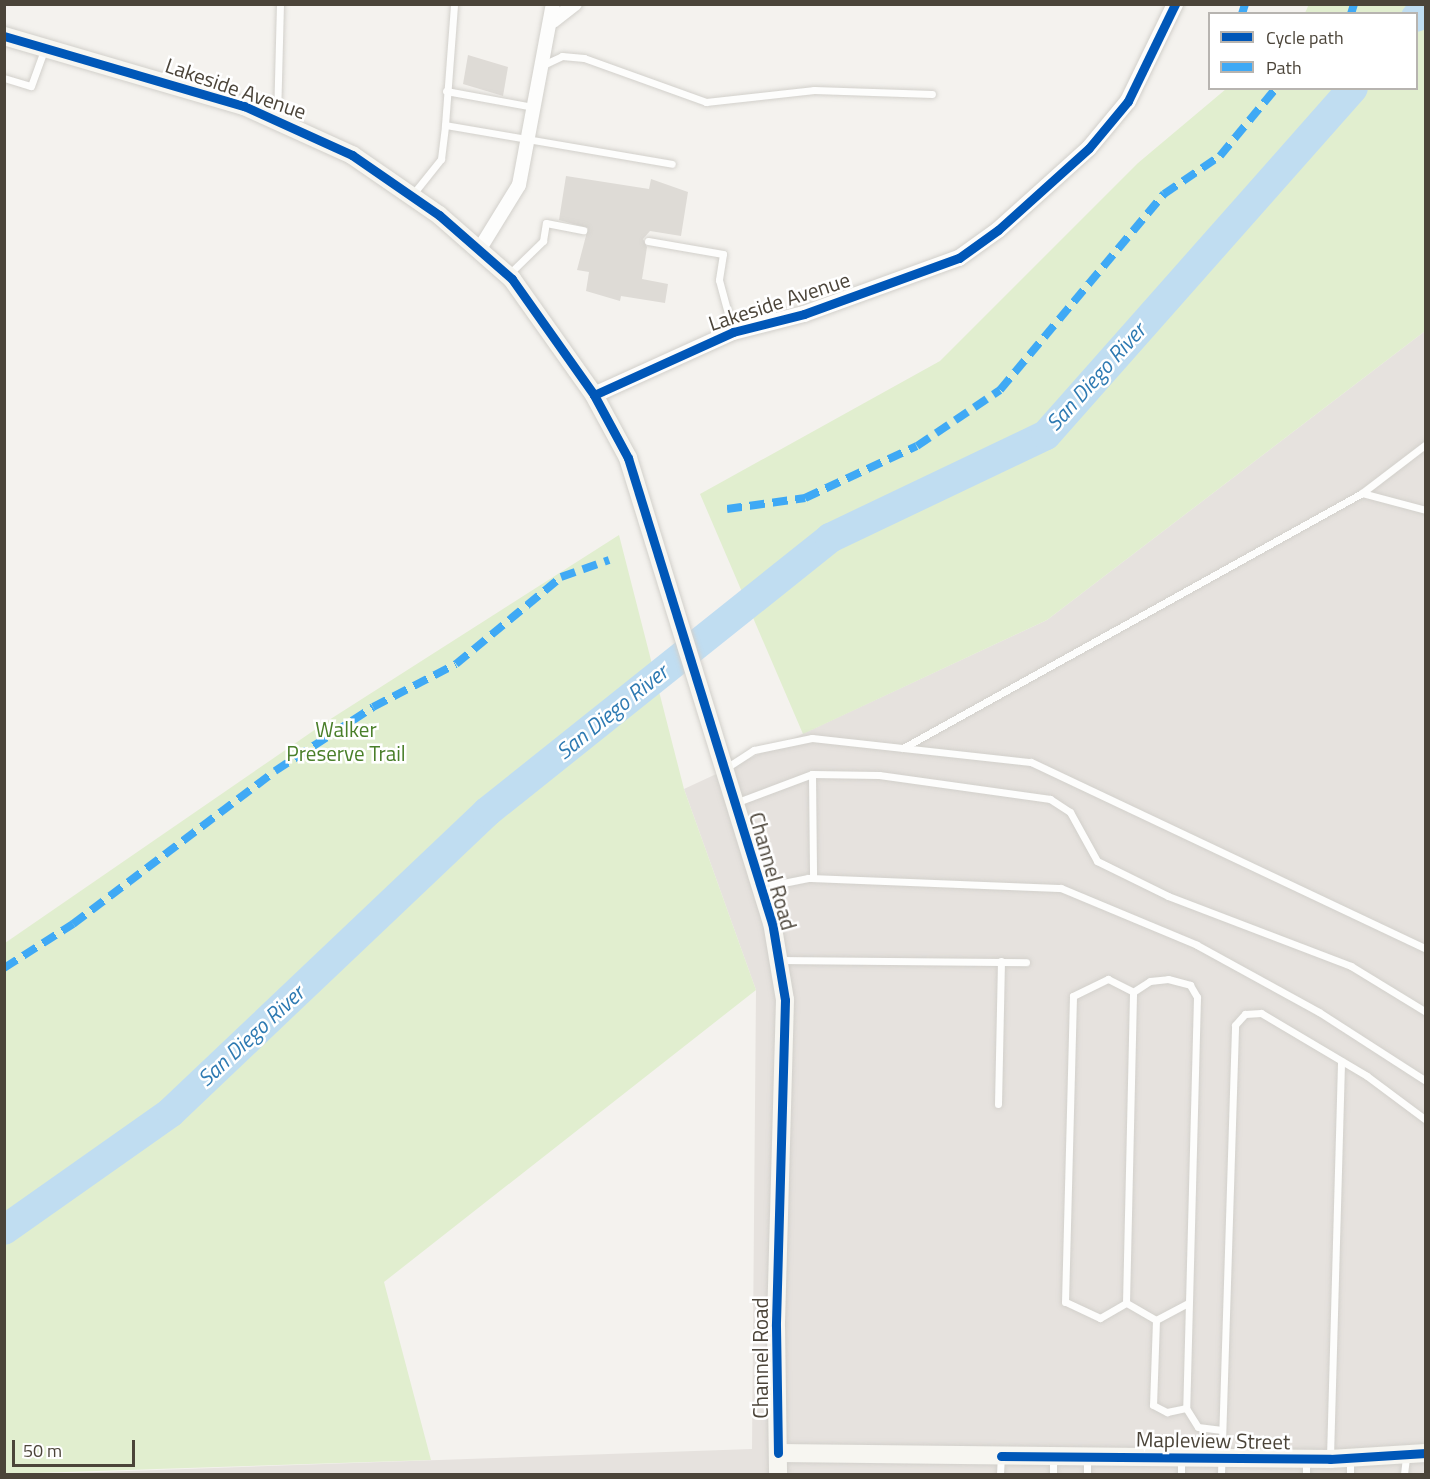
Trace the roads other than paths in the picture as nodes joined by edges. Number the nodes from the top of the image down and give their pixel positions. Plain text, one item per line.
1 (280, 4) edge
2 (454, 4) edge
3 (553, 4) edge
4 (575, 4) edge
5 (1175, 4) edge
6 (553, 21) junction
7 (4, 36) edge
8 (45, 47) junction
9 (543, 65) junction
10 (4, 78) edge
11 (447, 91) junction
12 (932, 94) dead end
13 (533, 107) junction
14 (277, 118) junction
15 (445, 125) junction
16 (526, 141) junction
17 (672, 164) dead end
18 (411, 196) junction
19 (583, 230) dead end
20 (648, 241) dead end
21 (479, 250) junction
22 (508, 275) junction
23 (733, 332) junction
24 (594, 396) junction
25 (1425, 444) edge
26 (1362, 493) junction
27 (1425, 510) edge
28 (903, 748) junction
29 (724, 769) junction
30 (812, 774) junction
31 (734, 803) junction
32 (813, 878) junction
33 (761, 887) junction
34 (1425, 949) edge
35 (778, 960) junction
36 (1001, 961) junction
37 (1026, 962) dead end
38 (1132, 992) junction
39 (1425, 1012) edge
40 (1341, 1061) junction
41 (1425, 1079) edge
42 (998, 1104) dead end
43 (1425, 1120) edge
44 (1126, 1303) junction
45 (1188, 1303) junction
46 (1156, 1320) junction
47 (1186, 1408) junction
48 (1222, 1430) junction
49 (778, 1453) junction
50 (1425, 1453) edge
51 (1000, 1456) junction
52 (1330, 1459) junction
53 (1425, 1464) edge
54 (1053, 1465) edge
55 (1087, 1466) edge
56 (1181, 1466) edge
57 (1221, 1466) edge
58 (1405, 1466) edge
59 (1306, 1467) edge
60 (1350, 1467) edge
61 (778, 1474) edge
62 (1000, 1474) edge

1 - 14 lane
2 - 11 lane
3 - 6 street
4 - 6 street
5 - 23 street, Lakeside Avenue
6 - 9 street
7 - 8 main road, Lakeside Avenue
8 - 10 lane
8 - 14 main road, Lakeside Avenue
9 - 12 lane
9 - 13 street
11 - 13 lane
11 - 15 lane
13 - 16 street
14 - 18 main road, Lakeside Avenue
15 - 16 lane
15 - 18 lane
16 - 17 lane
16 - 21 street
18 - 21 main road, Lakeside Avenue
19 - 22 lane
20 - 23 lane
21 - 22 main road, Lakeside Avenue
22 - 24 main road, Lakeside Avenue
23 - 24 street, Lakeside Avenue
24 - 29 main road, Channel Road
25 - 26 lane
26 - 27 lane
26 - 28 lane
28 - 29 lane
28 - 34 lane
29 - 31 main road, Channel Road
30 - 31 lane
30 - 32 lane
30 - 39 lane
31 - 33 main road, Channel Road
32 - 33 lane
32 - 41 lane
33 - 35 main road, Channel Road
35 - 36 lane
35 - 49 main road, Channel Road
36 - 37 lane
36 - 42 lane
38 - 44 lane
38 - 44 lane
38 - 45 lane
40 - 43 lane
40 - 48 lane
40 - 52 lane
44 - 46 lane
45 - 46 lane
45 - 47 lane
46 - 47 lane
47 - 48 lane
48 - 57 lane
49 - 51 main road, Mapleview Street
49 - 61 main road, Channel Road
50 - 58 main road, Mapleview Street
51 - 54 main road, Mapleview Street
51 - 62 lane
52 - 59 main road, Mapleview Street
52 - 60 main road, Mapleview Street
53 - 58 main road, Mapleview Street
54 - 55 main road, Mapleview Street
55 - 56 main road, Mapleview Street
56 - 57 main road, Mapleview Street
57 - 59 main road, Mapleview Street
58 - 60 main road, Mapleview Street

